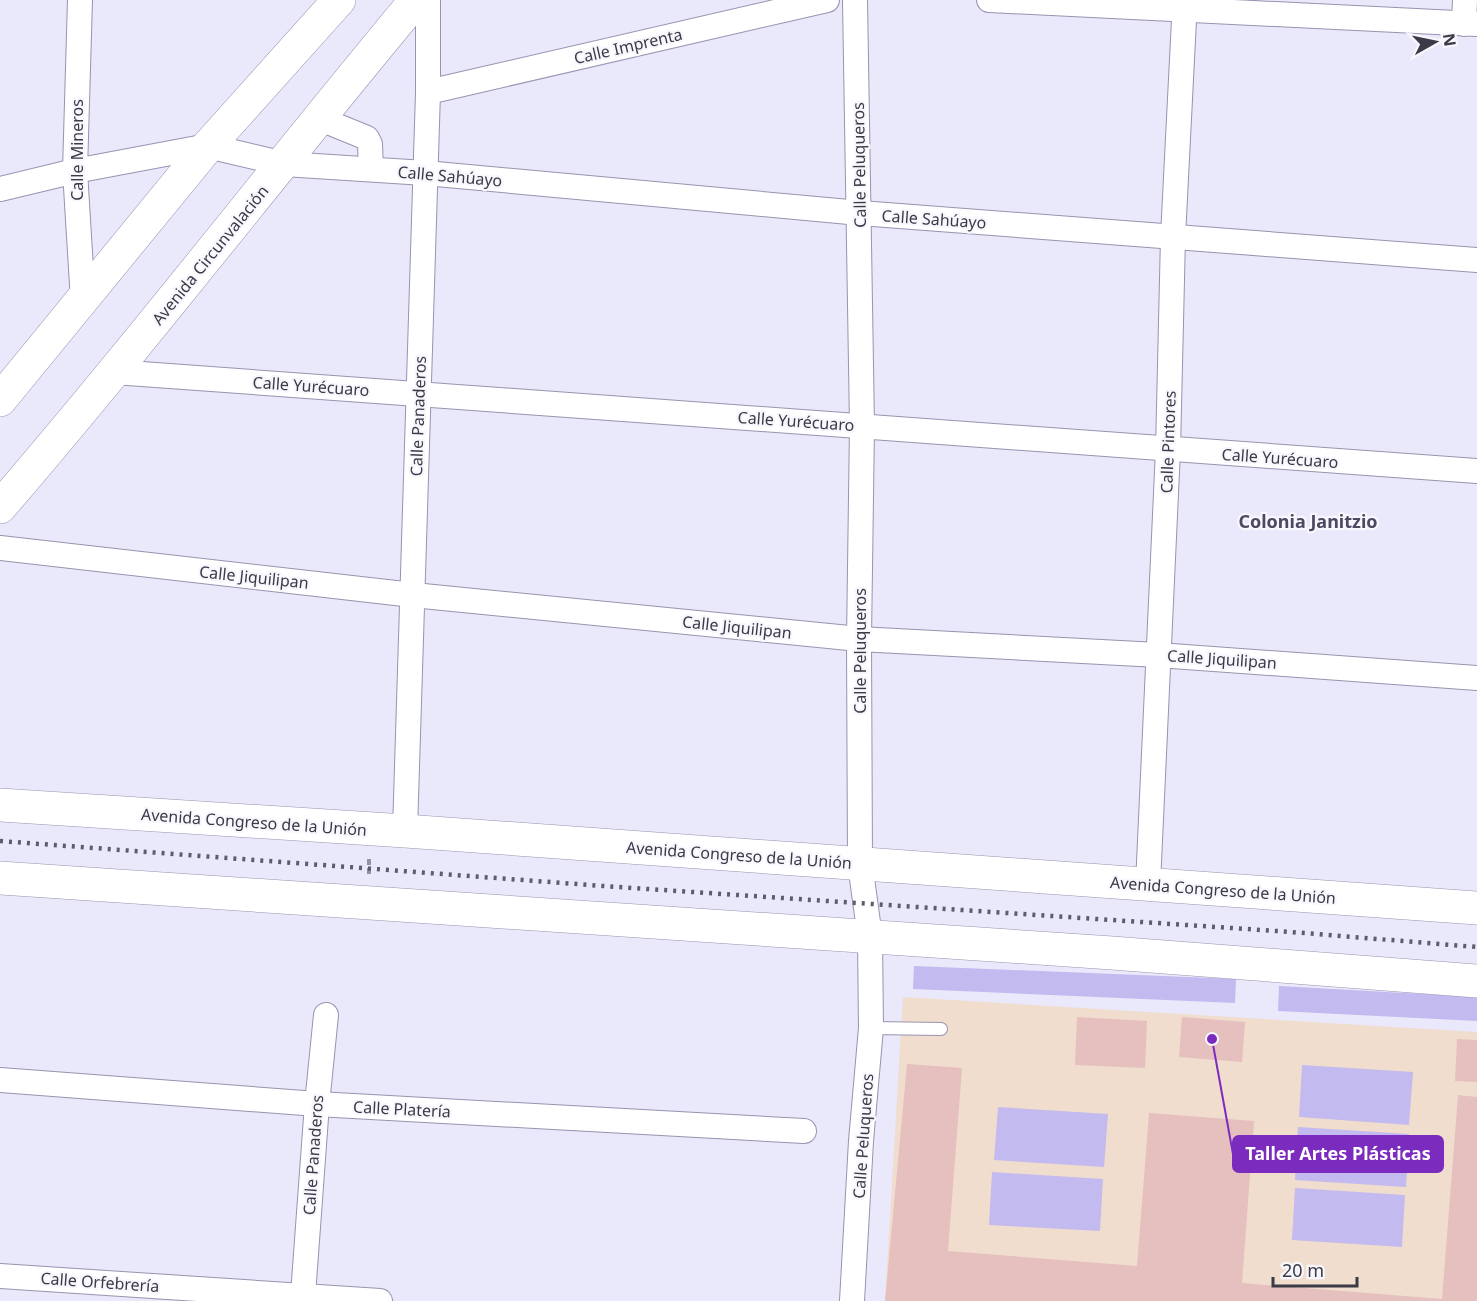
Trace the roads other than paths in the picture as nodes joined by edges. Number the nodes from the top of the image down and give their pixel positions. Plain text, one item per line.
1 (80, 0) edge
2 (339, 0) edge
3 (416, 0) edge
4 (428, 0) edge
5 (827, 0) edge
6 (855, 0) edge
7 (989, 0) edge
8 (1185, 5) edge
9 (1469, 16) edge
10 (428, 92) junction
11 (318, 118) junction
12 (208, 146) junction
13 (284, 164) junction
14 (371, 169) junction
15 (75, 171) junction
16 (425, 173) junction
17 (0, 189) edge
18 (860, 213) junction
19 (1173, 237) junction
20 (1477, 260) edge
21 (83, 301) junction
22 (114, 372) junction
23 (418, 394) junction
24 (0, 400) edge
25 (862, 426) junction
26 (1168, 450) junction
27 (1477, 471) edge
28 (0, 507) edge
29 (0, 548) edge
30 (412, 595) junction
31 (859, 639) junction
32 (1158, 654) junction
33 (1477, 678) edge
34 (0, 805) edge
35 (405, 831) junction
36 (860, 864) junction
37 (0, 878) edge
38 (1148, 884) junction
39 (1477, 909) edge
40 (870, 937) junction
41 (1477, 981) edge
42 (326, 1015) dead end
43 (871, 1028) junction
44 (941, 1029) dead end
45 (0, 1080) edge
46 (317, 1104) junction
47 (804, 1131) dead end
48 (0, 1276) edge
49 (303, 1295) junction
50 (380, 1301) edge
51 (852, 1301) edge

1 - 15 street, Calle Mineros
2 - 12 main road
3 - 11 main road, Avenida Circunvalación
4 - 10 street, Calle Panaderos
5 - 10 street, Calle Imprenta
6 - 18 street, Calle Peluqueros
7 - 8 street
8 - 9 street
8 - 19 street, Calle Pintores
10 - 16 street, Calle Panaderos
11 - 13 main road, Avenida Circunvalación
11 - 14 street
12 - 13 street
12 - 15 street
12 - 21 main road
13 - 14 street, Calle Sahúayo
13 - 22 main road, Avenida Circunvalación
14 - 16 street, Calle Sahúayo
15 - 17 street
15 - 21 street, Calle Mineros
16 - 18 street, Calle Sahúayo
16 - 23 street, Calle Panaderos
18 - 19 street, Calle Sahúayo
18 - 25 street, Calle Peluqueros
19 - 20 street, Calle Sahúayo
19 - 26 street, Calle Pintores
21 - 24 main road
22 - 23 street, Calle Yurécuaro
22 - 28 main road, Avenida Circunvalación
23 - 25 street, Calle Yurécuaro
23 - 30 street, Calle Panaderos
25 - 26 street, Calle Yurécuaro
25 - 31 street, Calle Peluqueros
26 - 27 street, Calle Yurécuaro
26 - 32 street, Calle Pintores
29 - 30 street, Calle Jiquilipan
30 - 31 street, Calle Jiquilipan
30 - 35 street, Calle Panaderos
31 - 32 street, Calle Jiquilipan
31 - 36 street, Calle Peluqueros
32 - 33 street, Calle Jiquilipan
32 - 38 street, Calle Pintores
34 - 35 main road, Avenida Congreso de la Unión
35 - 36 main road, Avenida Congreso de la Unión
36 - 38 main road, Avenida Congreso de la Unión
36 - 40 street, Calle Peluqueros
37 - 40 main road
38 - 39 main road, Avenida Congreso de la Unión
40 - 41 main road
40 - 43 street, Calle Peluqueros
42 - 46 street, Calle Panaderos
43 - 44 lane
43 - 51 street, Calle Peluqueros
45 - 46 street, Calle Platería
46 - 47 street, Calle Platería
46 - 49 street, Calle Panaderos
48 - 49 street, Calle Orfebrería
49 - 50 street, Calle Orfebrería

